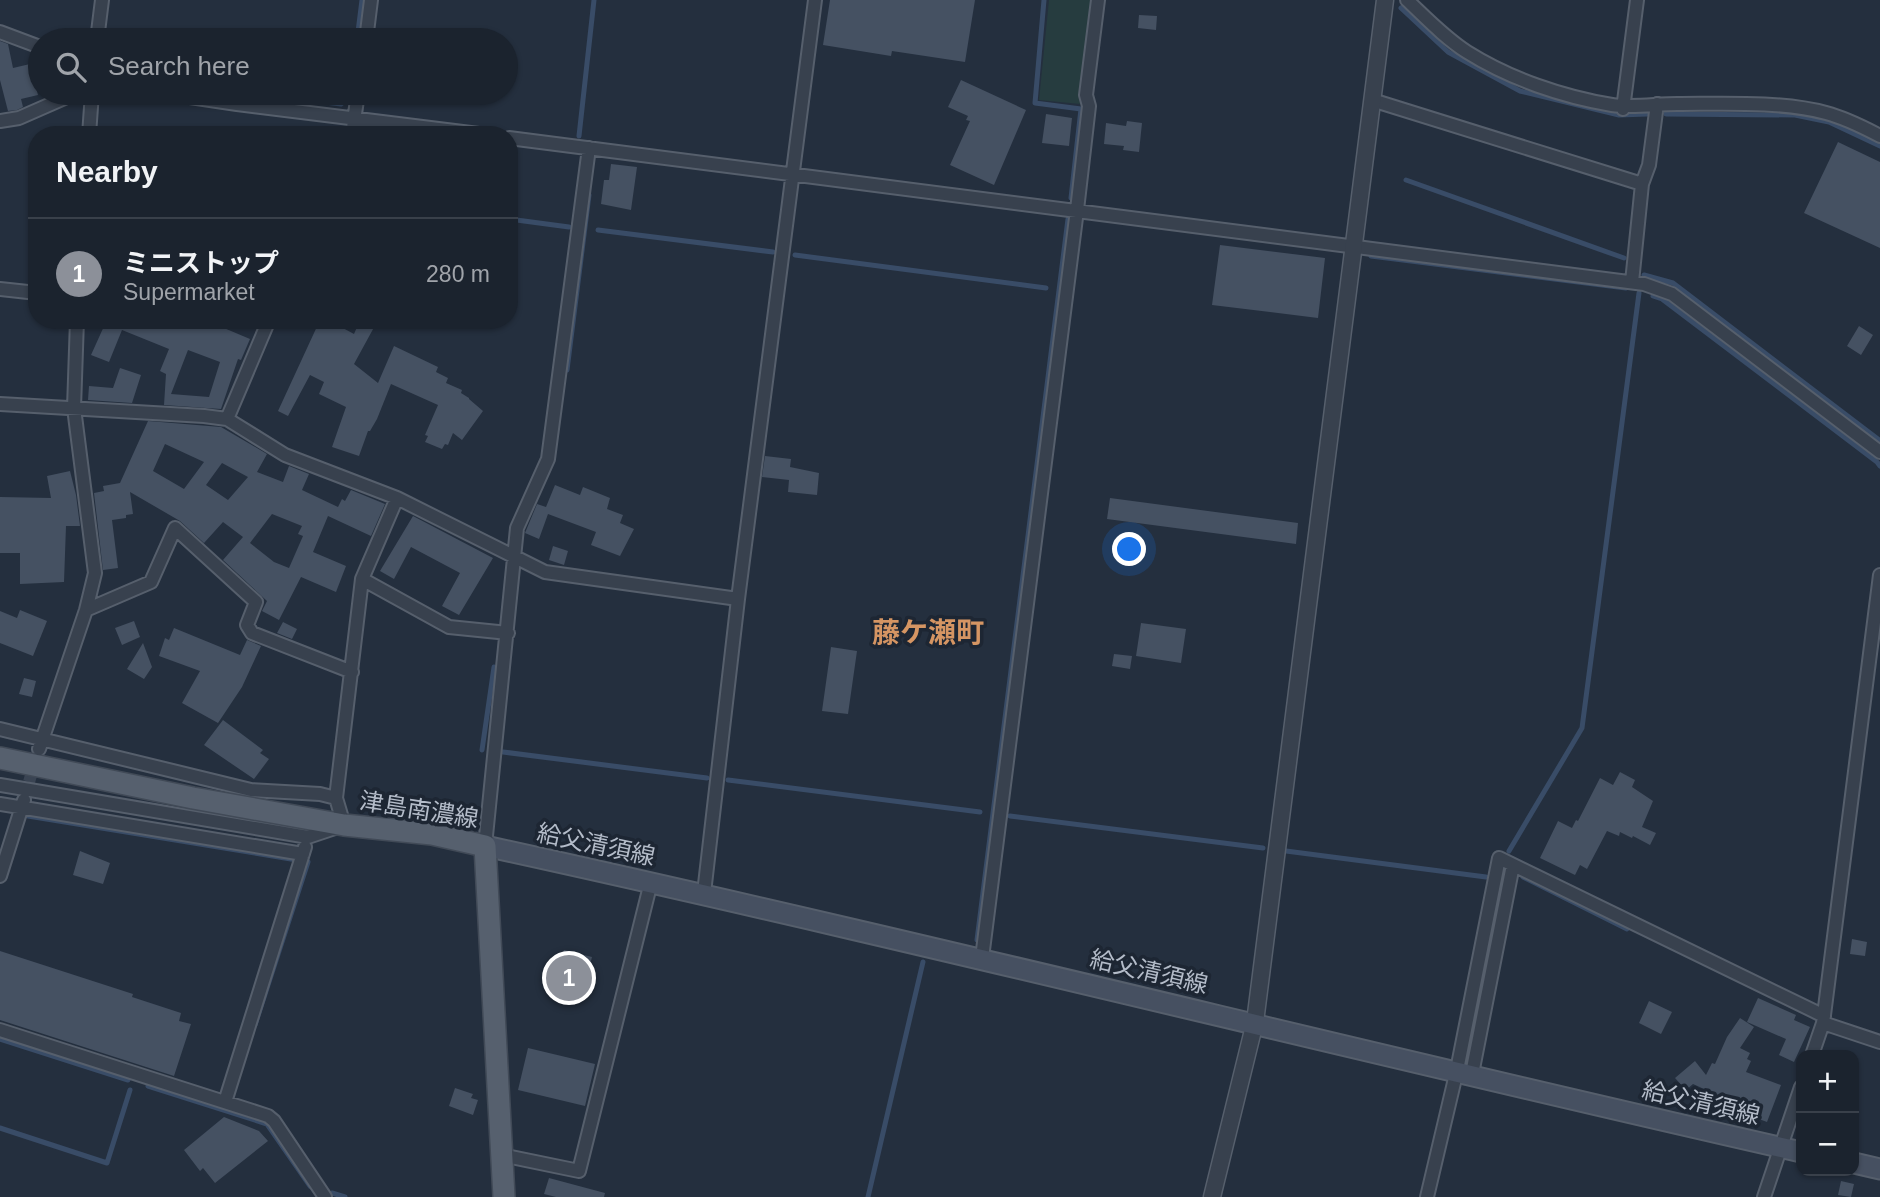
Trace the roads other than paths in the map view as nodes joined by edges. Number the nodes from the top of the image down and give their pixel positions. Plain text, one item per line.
1 (102, 0) edge
2 (371, 0) edge
3 (815, 0) edge
4 (1098, 0) edge
5 (1385, 0) edge
6 (1407, 0) edge
7 (1637, 0) edge
8 (98, 28) edge
9 (368, 28) edge
10 (0, 32) edge
11 (28, 42) edge
12 (1372, 100) junction
13 (1657, 104) junction
14 (49, 105) edge
15 (91, 105) edge
16 (245, 105) edge
17 (357, 105) edge
18 (1624, 107) junction
19 (355, 118) junction
20 (0, 121) edge
21 (90, 126) edge
22 (354, 126) edge
23 (417, 126) edge
24 (1880, 136) edge
25 (518, 139) edge
26 (589, 148) junction
27 (793, 174) junction
28 (1642, 184) junction
29 (1077, 210) junction
30 (1353, 247) junction
31 (1632, 282) junction
32 (0, 289) edge
33 (28, 292) edge
34 (77, 329) edge
35 (265, 329) edge
36 (0, 404) edge
37 (74, 408) junction
38 (227, 419) junction
39 (1880, 452) edge
40 (397, 498) junction
41 (514, 558) junction
42 (1880, 575) edge
43 (362, 579) junction
44 (738, 599) junction
45 (86, 610) junction
46 (508, 633) junction
47 (352, 672) junction
48 (0, 729) edge
49 (41, 744) junction
50 (0, 758) edge
51 (0, 785) edge
52 (28, 785) junction
53 (336, 798) junction
54 (0, 804) edge
55 (22, 808) junction
56 (344, 825) junction
57 (308, 837) junction
58 (485, 846) junction
59 (303, 854) junction
60 (0, 876) edge
61 (651, 882) junction
62 (704, 893) junction
63 (982, 958) junction
64 (1823, 1020) junction
65 (1255, 1022) junction
66 (0, 1030) edge
67 (1880, 1042) edge
68 (1814, 1050) edge
69 (1464, 1072) junction
70 (225, 1102) junction
71 (1796, 1102) edge
72 (1781, 1147) junction
73 (1796, 1151) edge
74 (501, 1155) junction
75 (1859, 1164) edge
76 (1880, 1169) edge
77 (325, 1197) edge
78 (504, 1197) edge
79 (1213, 1197) edge
80 (1427, 1197) edge
81 (1764, 1197) edge

1 - 8 street
2 - 9 street
3 - 27 street
4 - 29 street
5 - 12 street
6 - 18 street
7 - 18 street
10 - 11 street
12 - 28 street
12 - 30 street
13 - 18 street
13 - 24 street
13 - 28 street
14 - 20 street
15 - 21 street
16 - 19 street
17 - 19 street
19 - 22 street
19 - 23 street
25 - 26 street
26 - 27 street
26 - 41 street
27 - 29 street
27 - 44 street
28 - 31 street
29 - 30 street
29 - 63 street
30 - 31 street
30 - 65 street
31 - 39 street
32 - 33 street
34 - 37 street
35 - 38 street
36 - 37 street
37 - 38 street
37 - 45 street
38 - 40 street
40 - 41 street
40 - 43 street
41 - 44 street
41 - 46 street
42 - 64 street
43 - 46 street
43 - 47 street
44 - 62 street
45 - 47 street
45 - 49 street
46 - 58 street
47 - 53 street
48 - 49 street
49 - 53 street
50 - 56 main road, 津島南濃線
51 - 52 street
52 - 55 street
52 - 57 street
53 - 56 street
54 - 55 street
55 - 59 street
55 - 60 street
56 - 57 street
56 - 58 main road, 津島南濃線
57 - 59 street
58 - 61 main road, 給父清須線
58 - 74 main road, 津島南濃線
59 - 70 street
61 - 62 main road, 給父清須線
61 - 74 street
62 - 63 main road, 給父清須線
63 - 65 main road, 給父清須線
64 - 67 street
64 - 68 street
64 - 69 street
65 - 69 main road, 給父清須線
65 - 79 street
66 - 70 street
69 - 72 main road, 給父清須線
69 - 80 street
70 - 77 street
71 - 72 street
72 - 73 main road, 給父清須線
72 - 81 street
74 - 78 main road, 津島南濃線
75 - 76 main road

